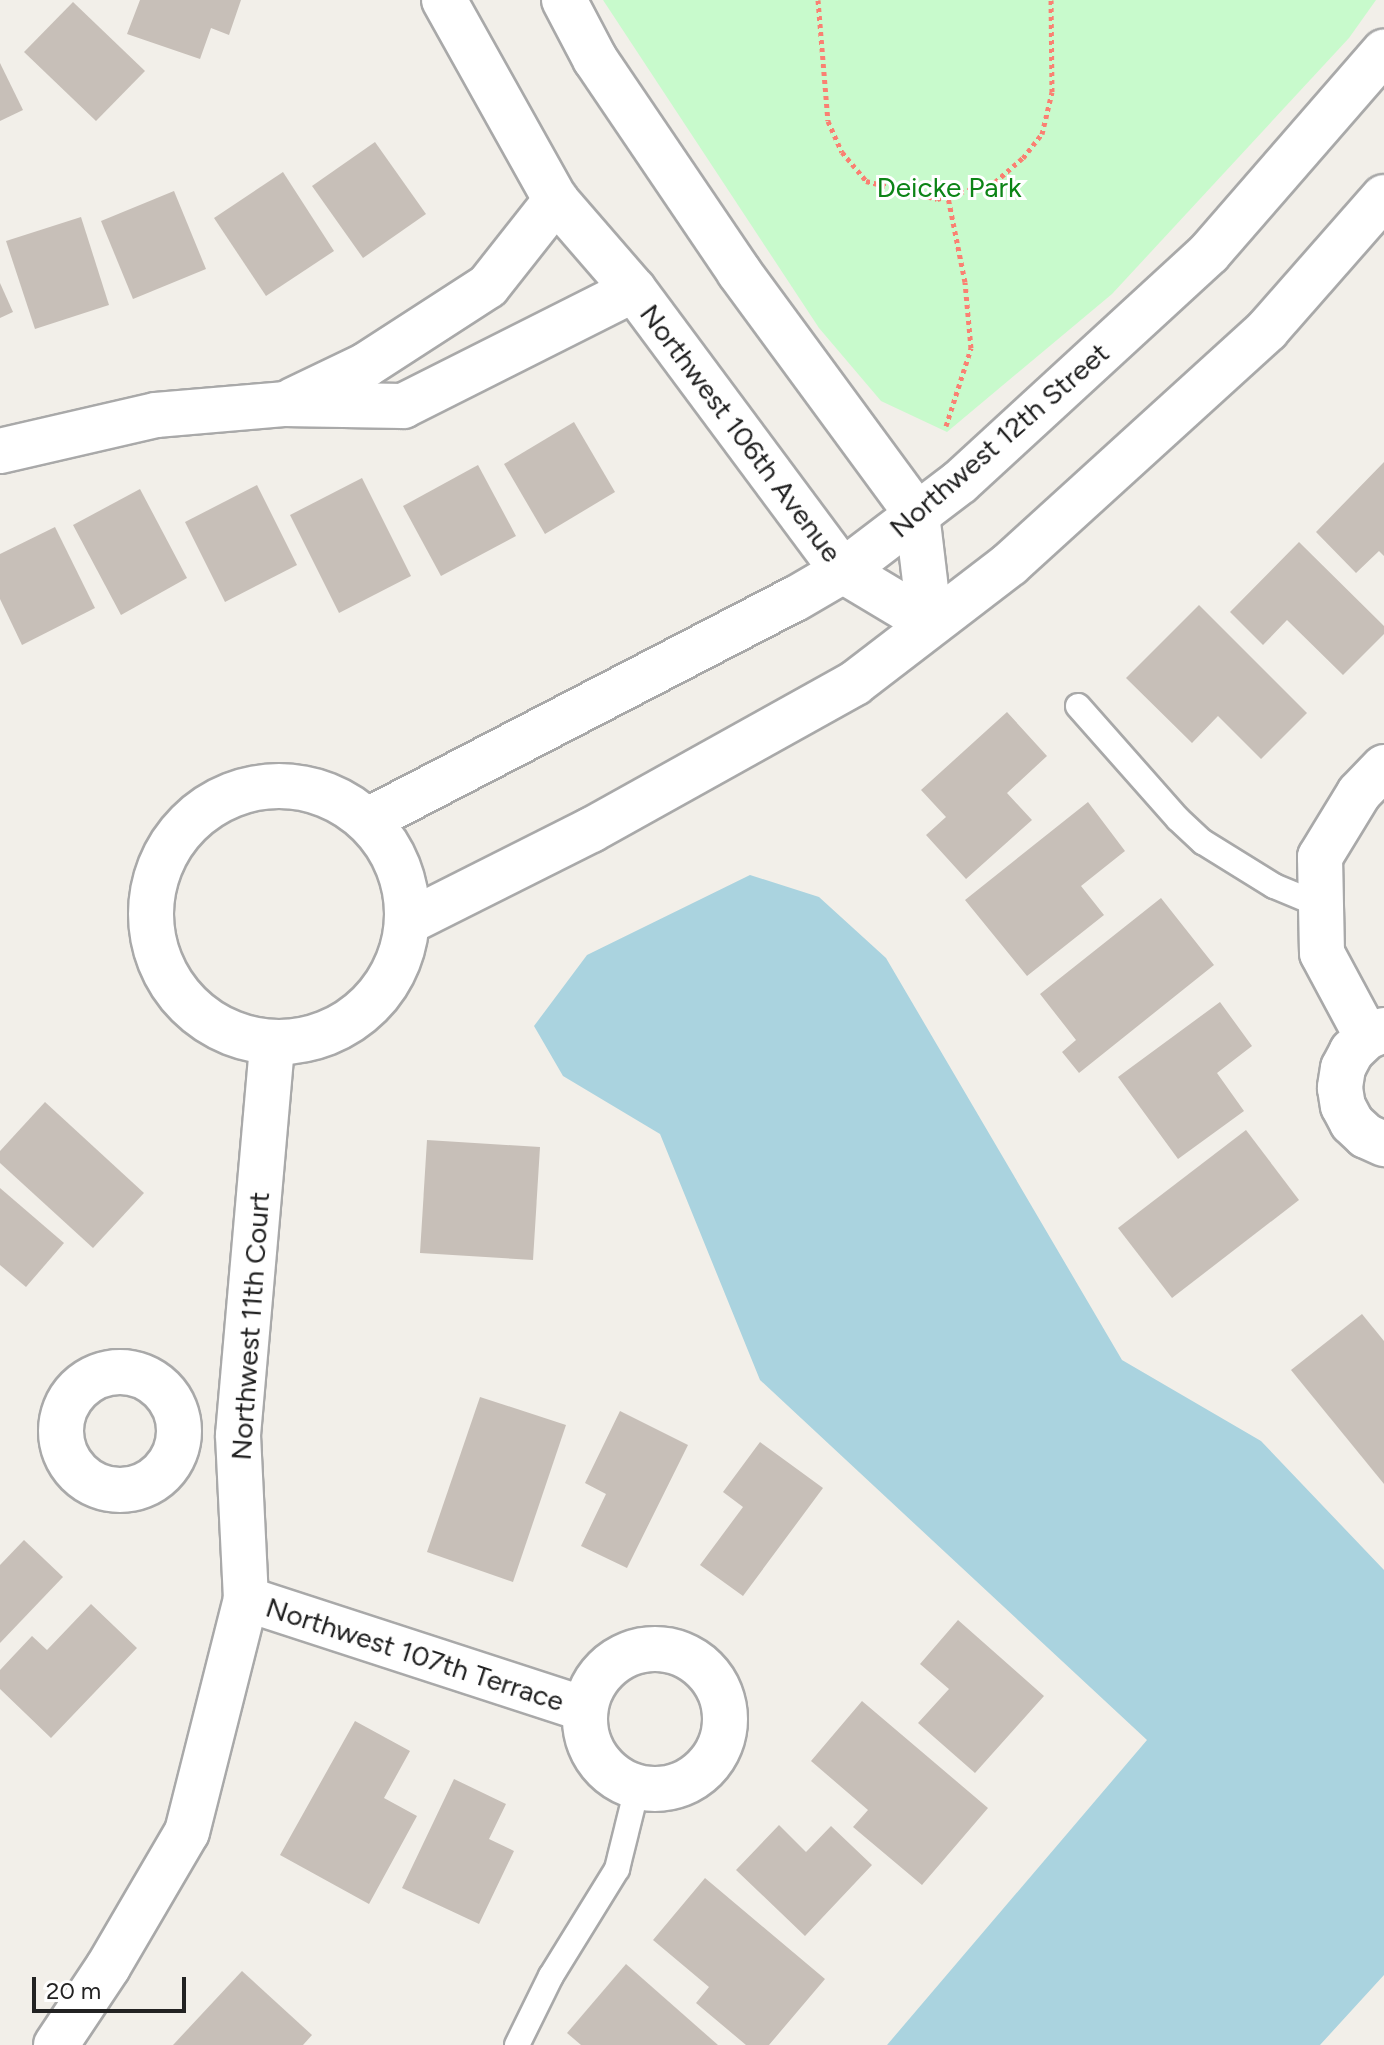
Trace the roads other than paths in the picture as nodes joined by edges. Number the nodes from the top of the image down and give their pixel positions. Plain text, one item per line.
1 (444, 0) edge
2 (564, 0) edge
3 (1384, 52) edge
4 (1384, 197) edge
5 (556, 200) junction
6 (634, 290) junction
7 (284, 404) junction
8 (0, 451) edge
9 (917, 514) junction
10 (843, 571) junction
11 (930, 623) junction
12 (1078, 706) dead end
13 (1384, 767) edge
14 (368, 820) junction
15 (1320, 905) junction
16 (408, 922) junction
17 (1376, 1034) edge
18 (272, 1044) junction
19 (1384, 1144) edge
20 (179, 1433) dead end
21 (238, 1435) junction
22 (246, 1599) junction
23 (585, 1709) junction
24 (637, 1788) junction
25 (56, 2045) edge
26 (517, 2045) edge

1 - 5 street, Northwest 106th Avenue
2 - 9 street
3 - 9 street, Northwest 12th Street
4 - 11 street
5 - 6 street, Northwest 106th Avenue
5 - 7 street
6 - 7 street
6 - 10 street, Northwest 106th Avenue
7 - 8 street
9 - 10 street, Northwest 12th Street
9 - 11 street
10 - 11 street, Northwest 106th Avenue
10 - 14 street, Northwest 12th Street
11 - 16 street
12 - 15 lane
13 - 15 street
14 - 16 street
14 - 18 street
15 - 17 street
16 - 18 street
17 - 19 street
18 - 21 street, Northwest 11th Court
20 - 21 street
21 - 22 street, Northwest 11th Court
22 - 23 street, Northwest 107th Terrace
22 - 25 street, Northwest 11th Court
23 - 24 street, Northwest 107th Terrace
23 - 24 street, Northwest 107th Terrace
24 - 26 lane

